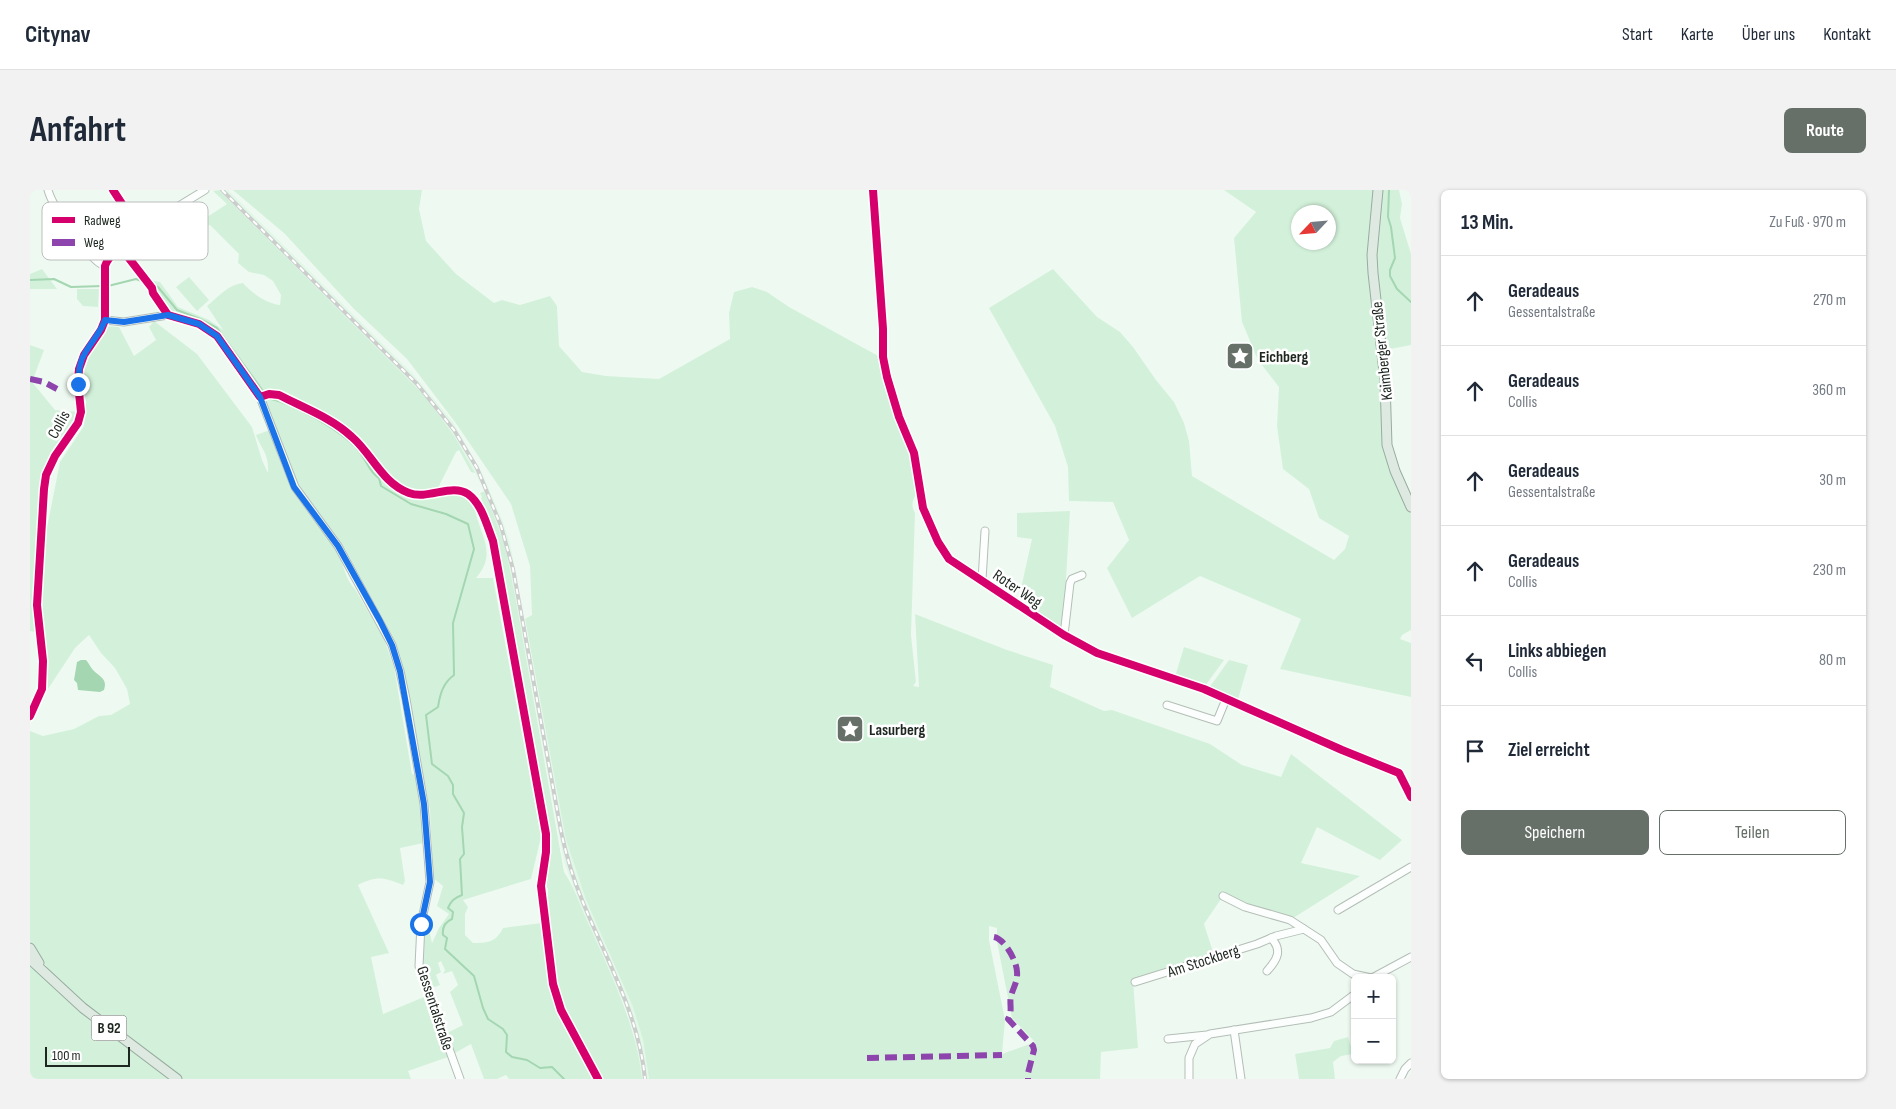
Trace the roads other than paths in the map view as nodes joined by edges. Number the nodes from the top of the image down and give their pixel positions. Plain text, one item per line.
1 (48, 190) edge
2 (113, 190) edge
3 (205, 190) edge
4 (874, 190) edge
5 (1378, 190) edge
6 (54, 202) edge
7 (121, 202) edge
8 (185, 202) edge
9 (95, 260) edge
10 (107, 260) edge
11 (106, 266) junction
12 (105, 320) junction
13 (1411, 507) edge
14 (985, 531) dead end
15 (1082, 575) dead end
16 (982, 580) junction
17 (1064, 635) junction
18 (1226, 699) junction
19 (1167, 705) dead end
20 (30, 716) edge
21 (1411, 797) edge
22 (1411, 867) edge
23 (1223, 896) dead end
24 (1338, 910) dead end
25 (1304, 929) junction
26 (1271, 938) junction
27 (30, 948) edge
28 (1411, 958) edge
29 (30, 959) edge
30 (1267, 971) dead end
31 (45, 972) junction
32 (1353, 974) edge
33 (1379, 974) edge
34 (1135, 982) dead end
35 (1351, 997) edge
36 (1234, 1030) junction
37 (1210, 1034) junction
38 (1168, 1039) dead end
39 (1411, 1063) edge
40 (178, 1079) edge
41 (460, 1079) edge
42 (1189, 1079) edge
43 (1241, 1079) edge
44 (1400, 1079) edge

1 - 6 street
2 - 7 street
3 - 8 street
4 - 16 street, Roter Weg
5 - 13 main road, Kaimberger Straße
9 - 11 street
10 - 11 street
11 - 12 street, Collis
12 - 20 street, Collis
12 - 41 street, Gessentalstraße
14 - 16 street, Roter Weg
15 - 17 street, Roter Weg
16 - 17 street, Roter Weg
17 - 18 street, Roter Weg
18 - 19 street
18 - 21 street, Roter Weg
22 - 24 street
23 - 25 street
25 - 26 street, Am Stockberg
25 - 32 street
26 - 30 street
26 - 34 street, Am Stockberg
27 - 31 main road, B 92
28 - 33 street
29 - 31 main road, B 92
31 - 40 main road, B 92
35 - 36 street
36 - 37 street
36 - 43 street
37 - 38 street
37 - 42 street
39 - 44 street

